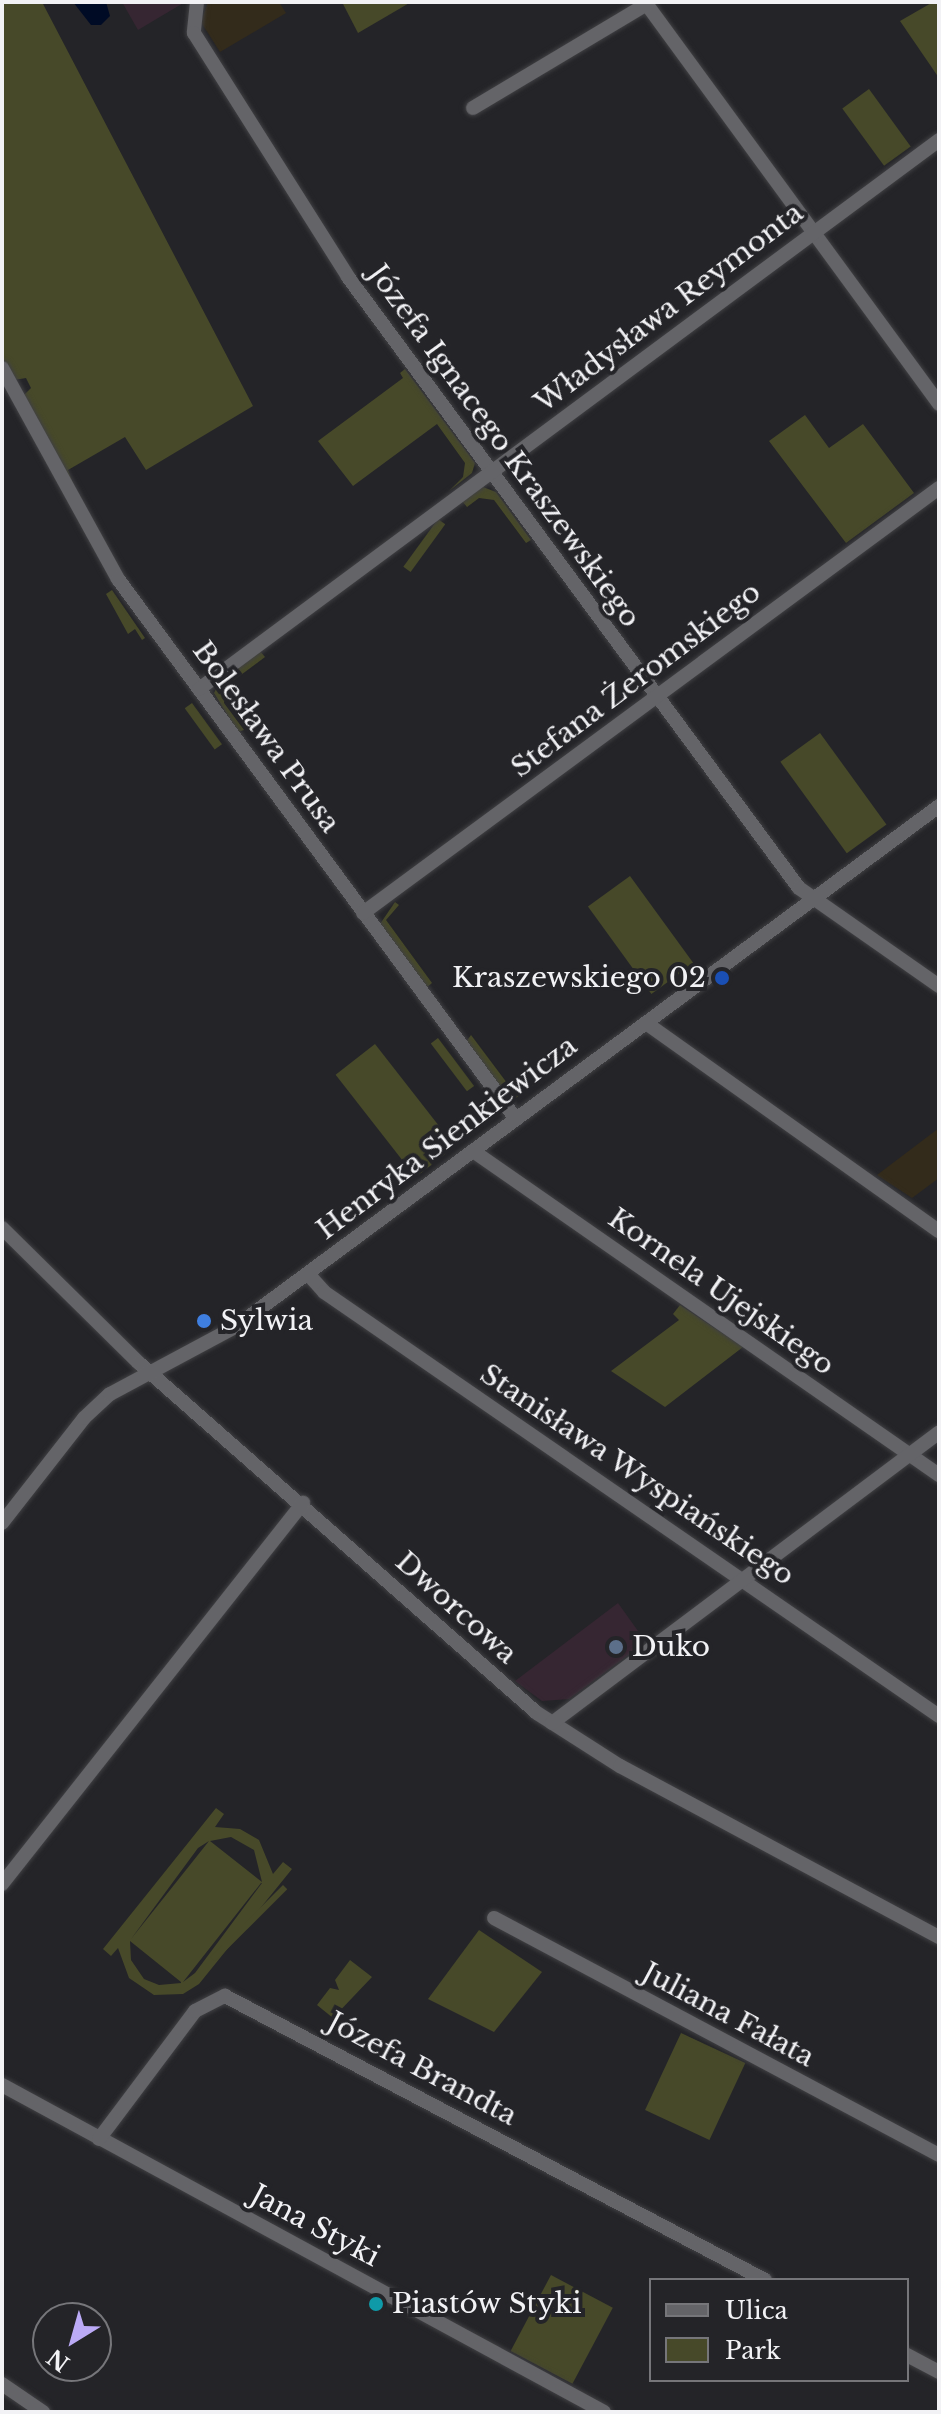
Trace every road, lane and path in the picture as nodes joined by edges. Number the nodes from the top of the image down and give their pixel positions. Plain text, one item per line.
1 (197, 2) edge
2 (646, 3) edge
3 (473, 108) dead end
4 (939, 140) edge
5 (813, 234) junction
6 (2, 368) edge
7 (939, 404) edge
8 (489, 474) junction
9 (939, 488) edge
10 (199, 689) junction
11 (656, 698) junction
12 (939, 806) edge
13 (812, 900) junction
14 (363, 913) junction
15 (939, 986) edge
16 (646, 1023) junction
17 (516, 1119) junction
18 (473, 1151) junction
19 (2, 1228) edge
20 (939, 1231) edge
21 (308, 1274) junction
22 (151, 1374) junction
23 (939, 1432) edge
24 (910, 1454) junction
25 (939, 1475) edge
26 (303, 1503) junction
27 (2, 1523) edge
28 (742, 1578) junction
29 (939, 1716) edge
30 (552, 1723) junction
31 (2, 1884) edge
32 (494, 1918) dead end
33 (939, 1937) edge
34 (2, 2085) edge
35 (99, 2139) junction
36 (939, 2155) edge
37 (761, 2278) edge
38 (909, 2356) edge
39 (939, 2372) edge
40 (2, 2384) edge
41 (43, 2412) edge
42 (604, 2412) edge

1 - 8 street, Józefa Ignacego Kraszewskiego
2 - 3 street
2 - 5 street
4 - 5 street, Władysława Reymonta
5 - 7 street
5 - 8 street, Władysława Reymonta
6 - 10 street, Bolesława Prusa
8 - 10 street, Władysława Reymonta
8 - 11 street, Józefa Ignacego Kraszewskiego
9 - 11 street, Stefana Żeromskiego
10 - 14 street, Bolesława Prusa
11 - 13 street, Józefa Ignacego Kraszewskiego
11 - 14 street, Stefana Żeromskiego
12 - 13 street, Henryka Sienkiewicza
13 - 15 street, Józefa Ignacego Kraszewskiego
13 - 16 street, Henryka Sienkiewicza
14 - 17 street, Bolesława Prusa
16 - 17 street, Henryka Sienkiewicza
16 - 20 street
17 - 18 street, Henryka Sienkiewicza
18 - 21 street, Henryka Sienkiewicza
18 - 24 street, Kornela Ujejskiego
19 - 22 street, Dworcowa
21 - 22 street, Henryka Sienkiewicza
21 - 28 street, Stanisława Wyspiańskiego
22 - 26 street, Dworcowa
22 - 27 street, Henryka Sienkiewicza
23 - 24 street
24 - 25 street, Kornela Ujejskiego
24 - 28 street
26 - 30 street, Dworcowa
26 - 31 street
28 - 29 street, Stanisława Wyspiańskiego
28 - 30 street
30 - 33 street, Dworcowa
32 - 36 street, Juliana Fałata
34 - 35 street, Jana Styki
35 - 37 street, Józefa Brandta
35 - 42 street, Jana Styki
38 - 39 street
40 - 41 street

